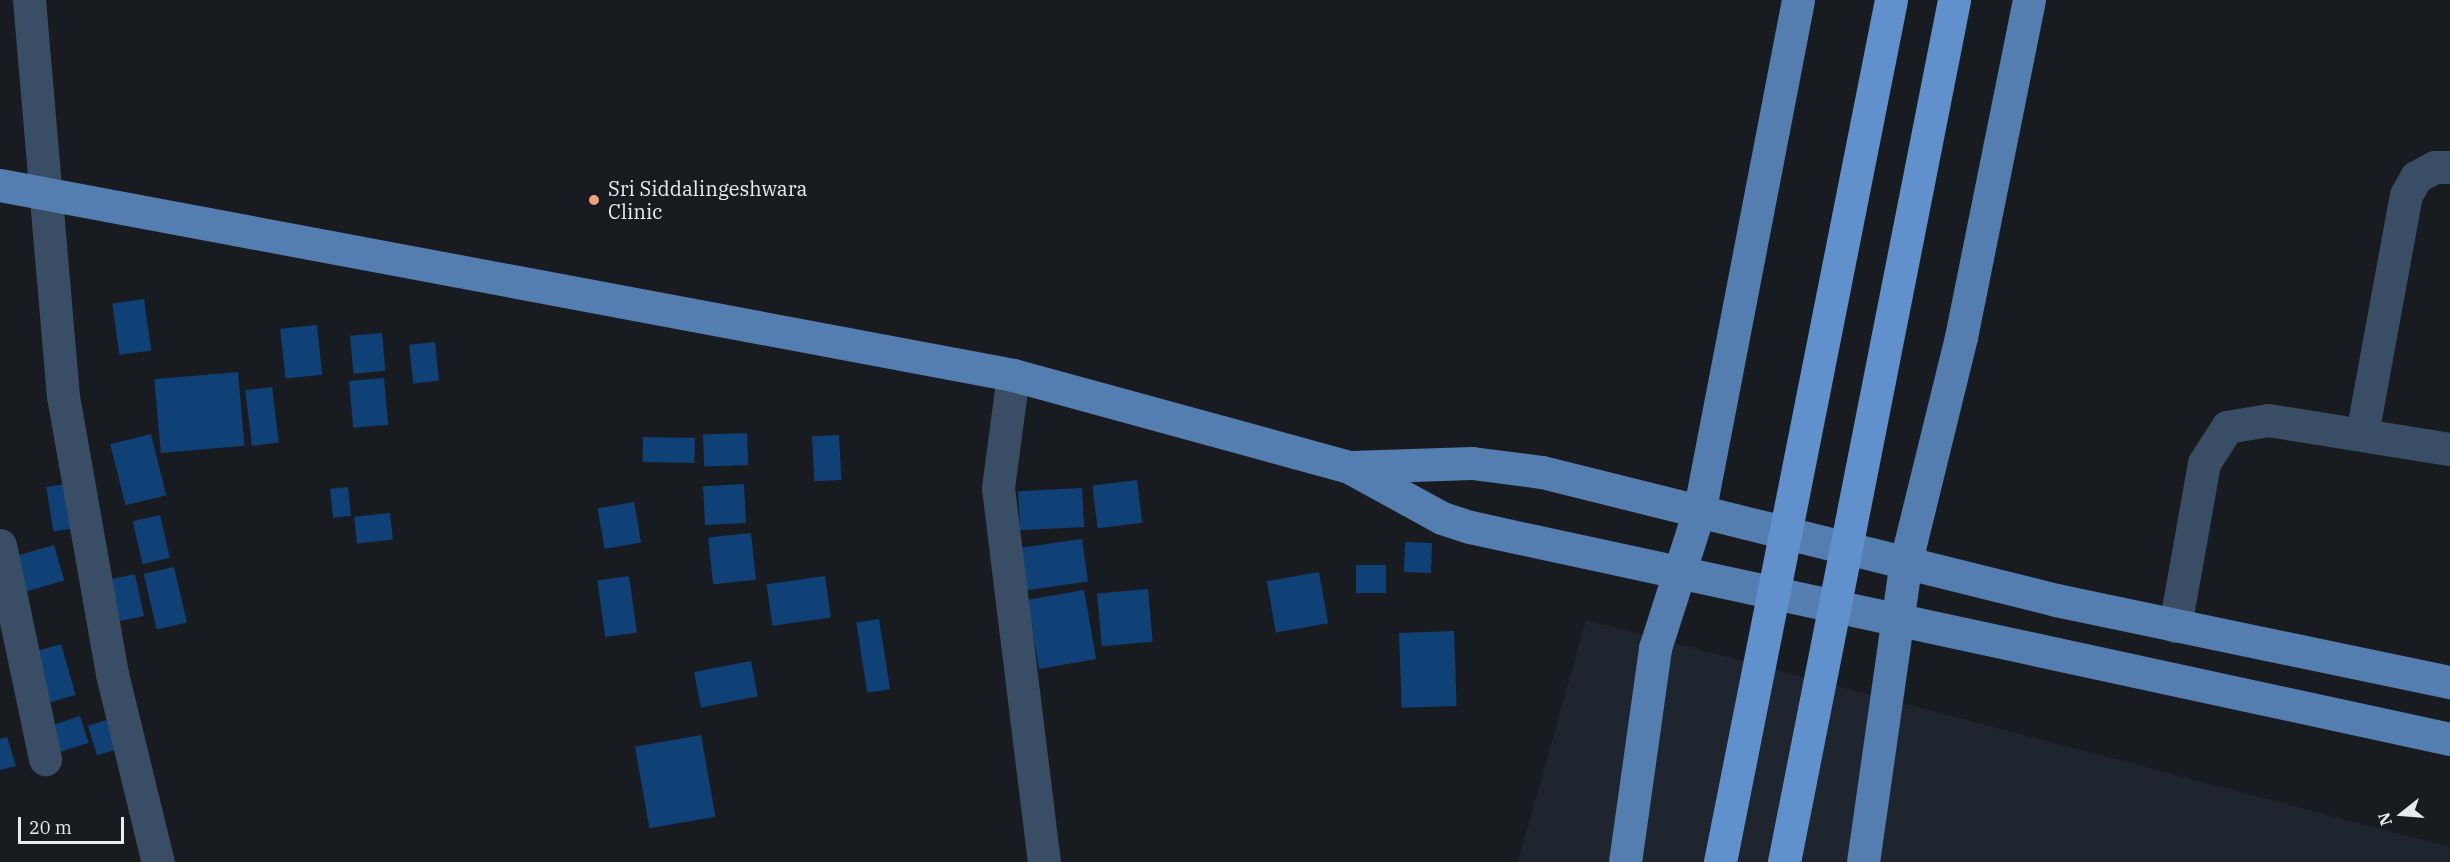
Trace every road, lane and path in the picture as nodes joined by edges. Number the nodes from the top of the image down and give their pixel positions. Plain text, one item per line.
1 (29, 0) edge
2 (1798, 0) edge
3 (1892, 0) edge
4 (1954, 0) edge
5 (2029, 0) edge
6 (2450, 167) edge
7 (0, 185) edge
8 (44, 191) junction
9 (1012, 375) junction
10 (2362, 434) junction
11 (2450, 449) edge
12 (1349, 467) junction
13 (1700, 508) junction
14 (0, 545) edge
15 (1906, 561) junction
16 (1679, 573) junction
17 (1897, 621) junction
18 (2175, 626) junction
19 (2450, 682) edge
20 (2450, 739) edge
21 (45, 759) dead end
22 (158, 862) edge
23 (1044, 862) edge
24 (1625, 862) edge
25 (1720, 862) edge
26 (1784, 862) edge
27 (1863, 862) edge

1 - 8 street
2 - 13 main road
3 - 25 highway
4 - 26 highway
5 - 15 main road
6 - 10 street
7 - 8 main road
8 - 9 main road
8 - 22 street
9 - 12 main road
9 - 23 street
10 - 11 street
10 - 18 street
12 - 13 main road
12 - 16 main road
13 - 15 main road
13 - 16 main road
14 - 21 street
15 - 17 main road
15 - 18 main road
16 - 17 main road
16 - 24 main road
17 - 20 main road
17 - 27 main road
18 - 19 main road

